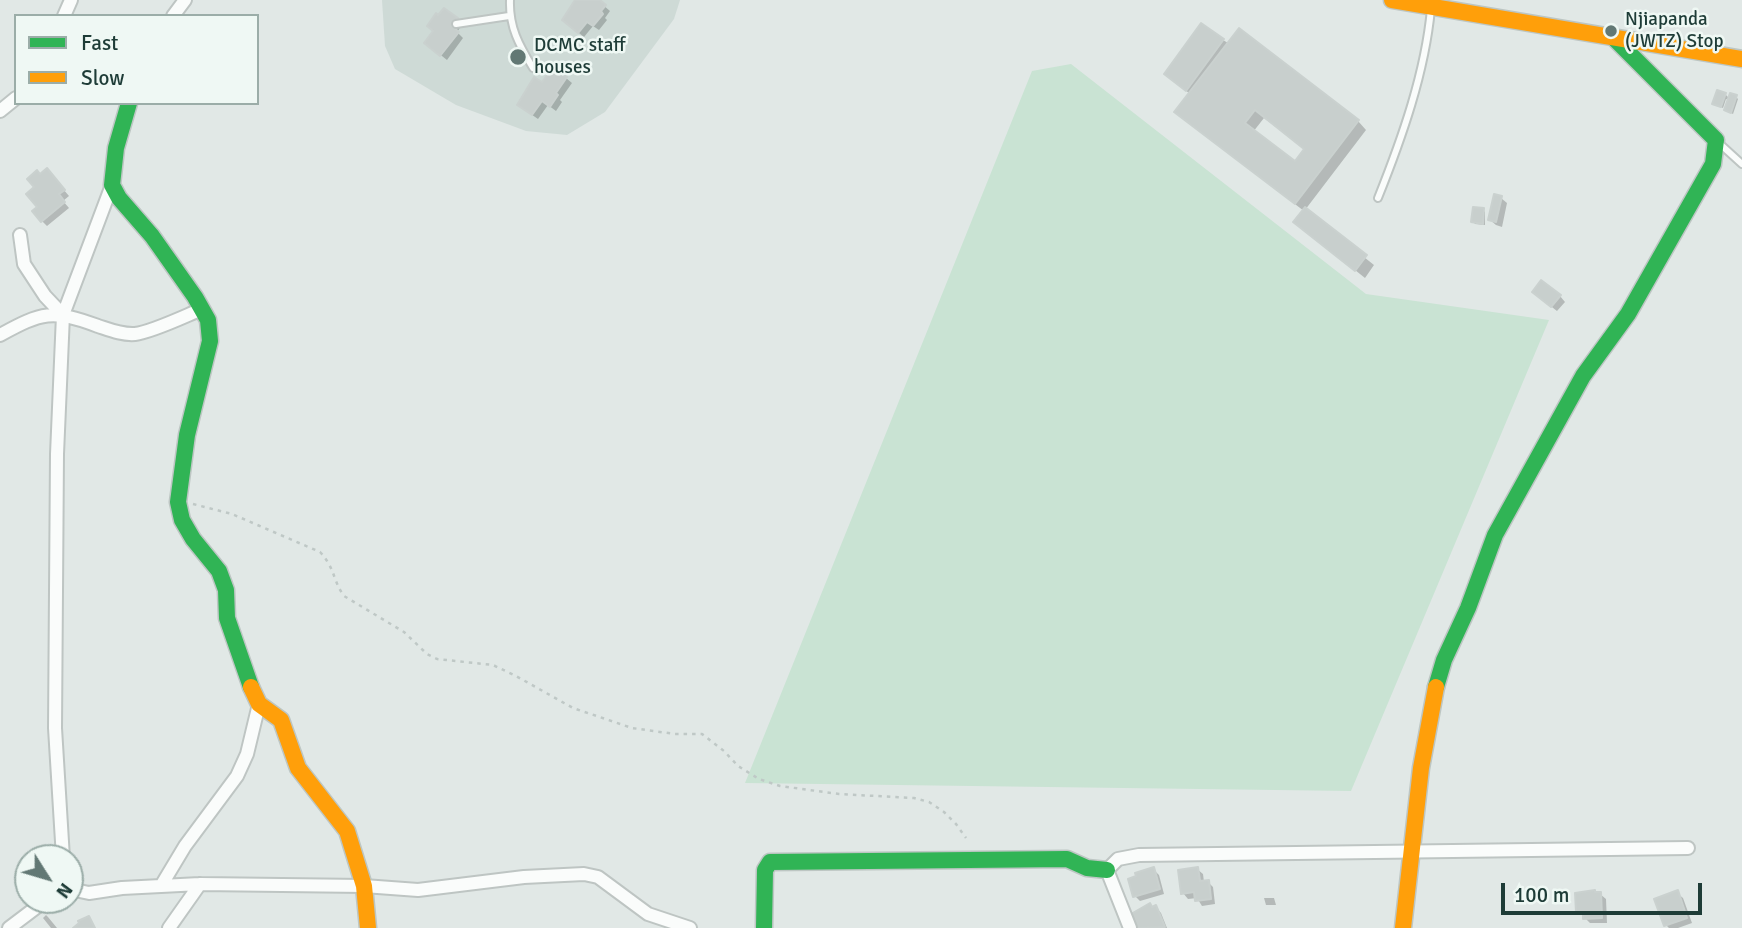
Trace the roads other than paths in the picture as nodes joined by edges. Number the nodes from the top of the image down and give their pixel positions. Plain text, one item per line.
1 (510, 0) edge
2 (1392, 0) edge
3 (1431, 7) junction
4 (509, 16) junction
5 (456, 24) dead end
6 (1611, 35) junction
7 (1742, 59) edge
8 (533, 68) dead end
9 (14, 100) edge
10 (128, 105) edge
11 (0, 111) edge
12 (1716, 140) junction
13 (1742, 164) edge
14 (112, 185) junction
15 (1378, 198) dead end
16 (20, 235) dead end
17 (202, 309) junction
18 (63, 315) junction
19 (0, 335) edge
20 (259, 704) junction
21 (62, 844) edge
22 (1688, 848) dead end
23 (1412, 852) junction
24 (1107, 870) junction
25 (200, 884) junction
26 (161, 886) junction
27 (364, 886) junction
28 (84, 891) edge
29 (28, 914) edge
30 (9, 928) edge
31 (169, 928) edge
32 (368, 928) edge
33 (690, 928) edge
34 (764, 928) edge
35 (1130, 928) edge
36 (1402, 928) edge

1 - 4 lane
2 - 3 street
3 - 6 street
3 - 15 lane
4 - 5 lane
4 - 8 lane
6 - 7 street
6 - 12 street
9 - 11 street
10 - 14 street
12 - 13 lane
12 - 23 street
14 - 17 street
14 - 18 street
16 - 18 street
17 - 18 street
17 - 20 street
18 - 19 street
18 - 21 street
20 - 26 street
20 - 27 street
22 - 23 street
23 - 24 street
23 - 36 street
24 - 34 street
24 - 35 street
25 - 26 street
25 - 27 street
25 - 31 street
26 - 28 street
27 - 32 street
27 - 33 street
29 - 30 street

